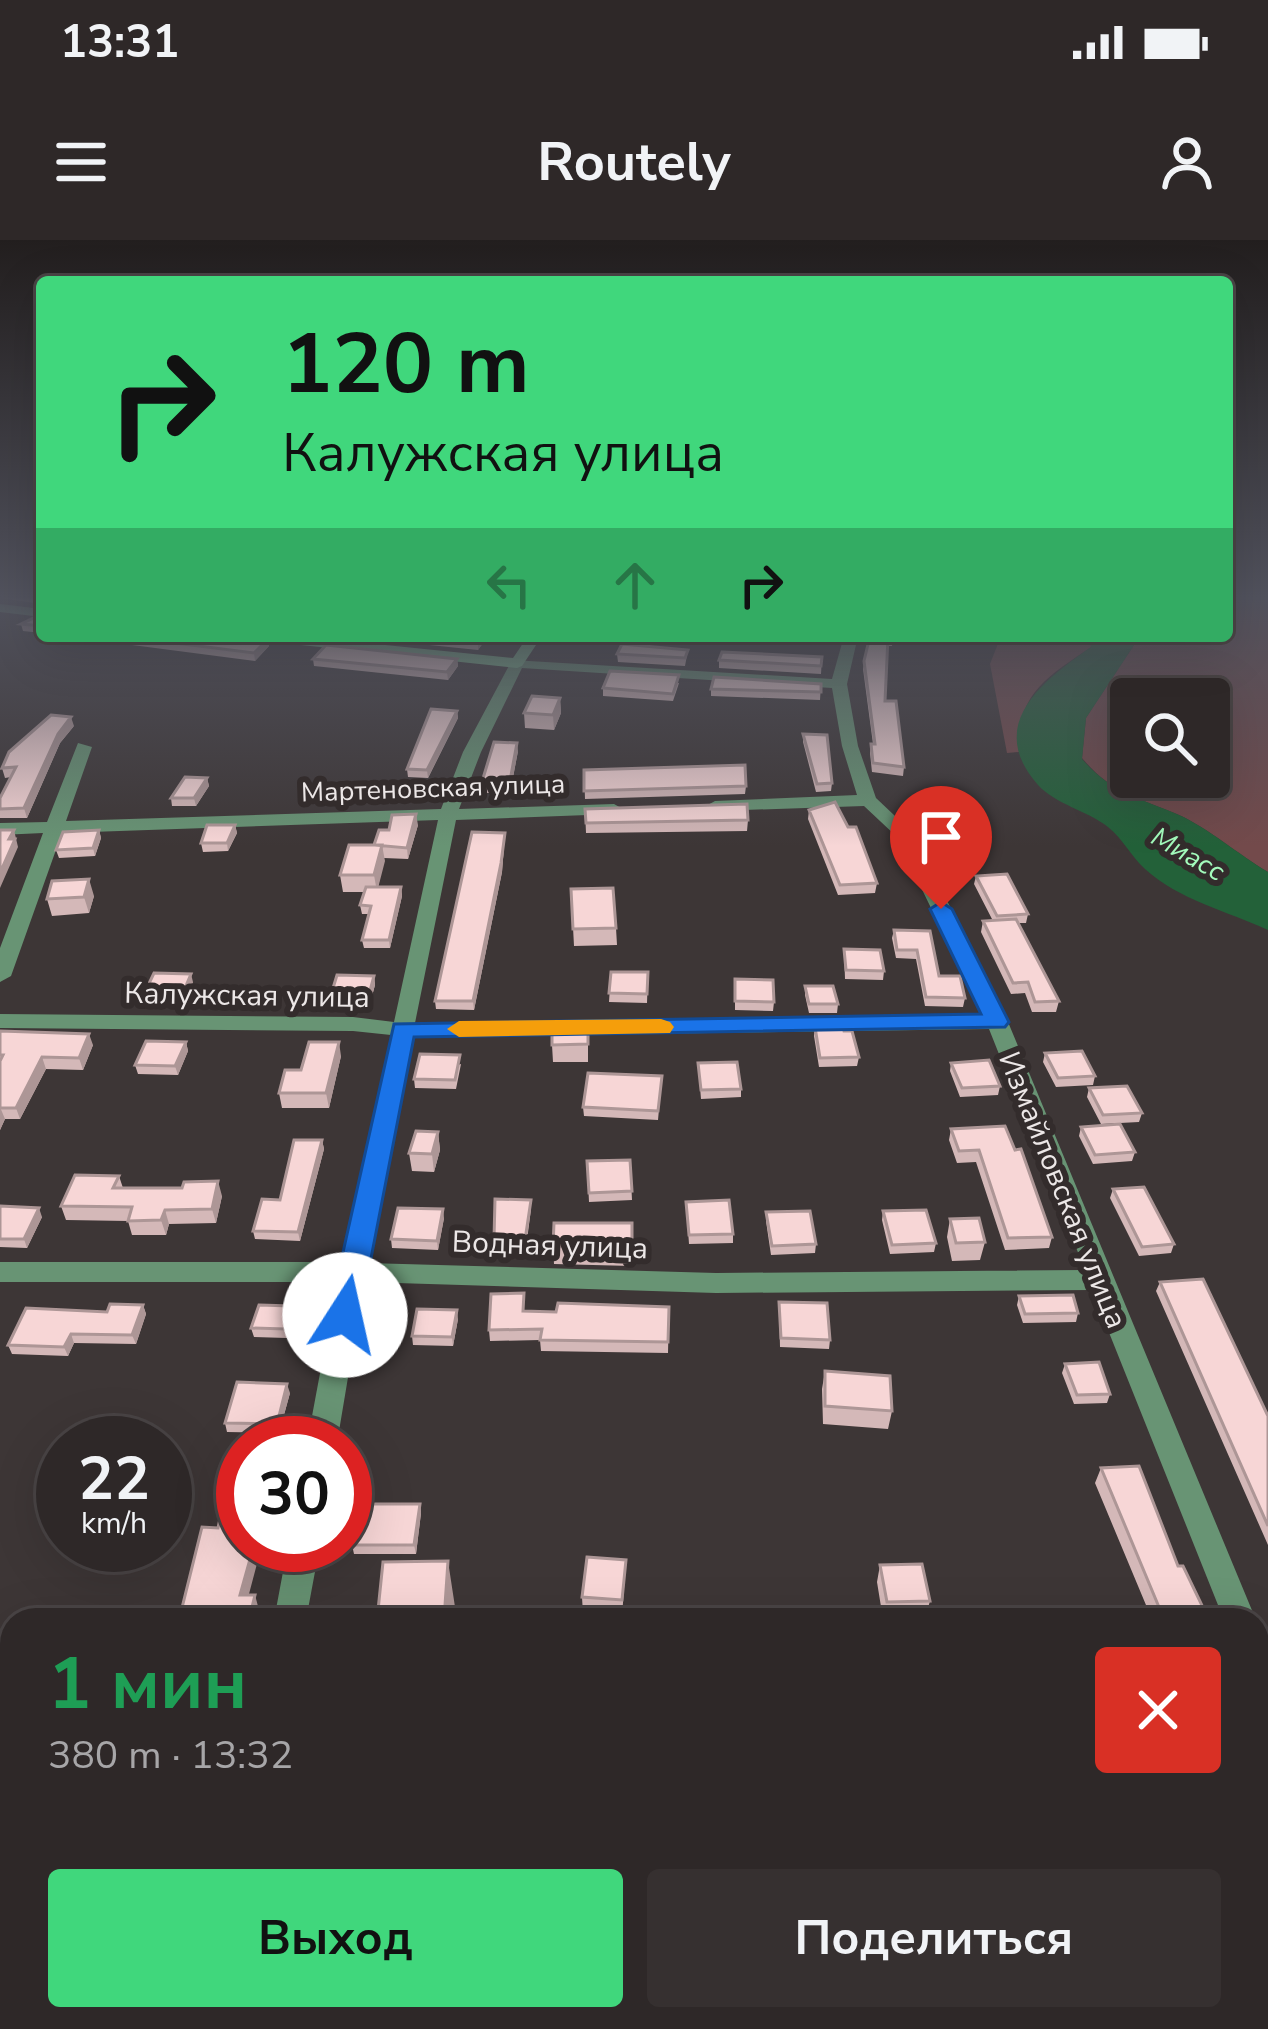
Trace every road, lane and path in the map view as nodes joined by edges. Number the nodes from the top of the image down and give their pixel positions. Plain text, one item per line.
1 (509, 679) edge
2 (769, 679) edge
3 (839, 679) edge
4 (838, 684) junction
5 (84, 747) dead end
6 (868, 800) junction
7 (694, 806) edge
8 (627, 808) edge
9 (448, 815) junction
10 (52, 828) junction
11 (0, 829) edge
12 (0, 976) edge
13 (0, 1021) edge
14 (997, 1022) junction
15 (403, 1030) junction
16 (0, 1272) edge
17 (352, 1272) junction
18 (1099, 1280) junction
19 (327, 1416) edge
20 (299, 1572) edge
21 (292, 1608) edge
22 (1235, 1608) edge

1 - 9 street
2 - 4 street
3 - 4 street, Измайловская улица
4 - 6 street, Измайловская улица
5 - 10 street
6 - 7 street
6 - 14 street, Измайловская улица
8 - 9 street, Мартеновская улица
9 - 10 street, Мартеновская улица
9 - 15 street
10 - 11 street, Мартеновская улица
10 - 12 street
13 - 15 street, Калужская улица
14 - 15 street, Калужская улица
14 - 18 street, Измайловская улица
15 - 17 street
16 - 17 street, Водная улица
17 - 18 street, Водная улица
17 - 19 street
18 - 22 street, Измайловская улица
20 - 21 street

